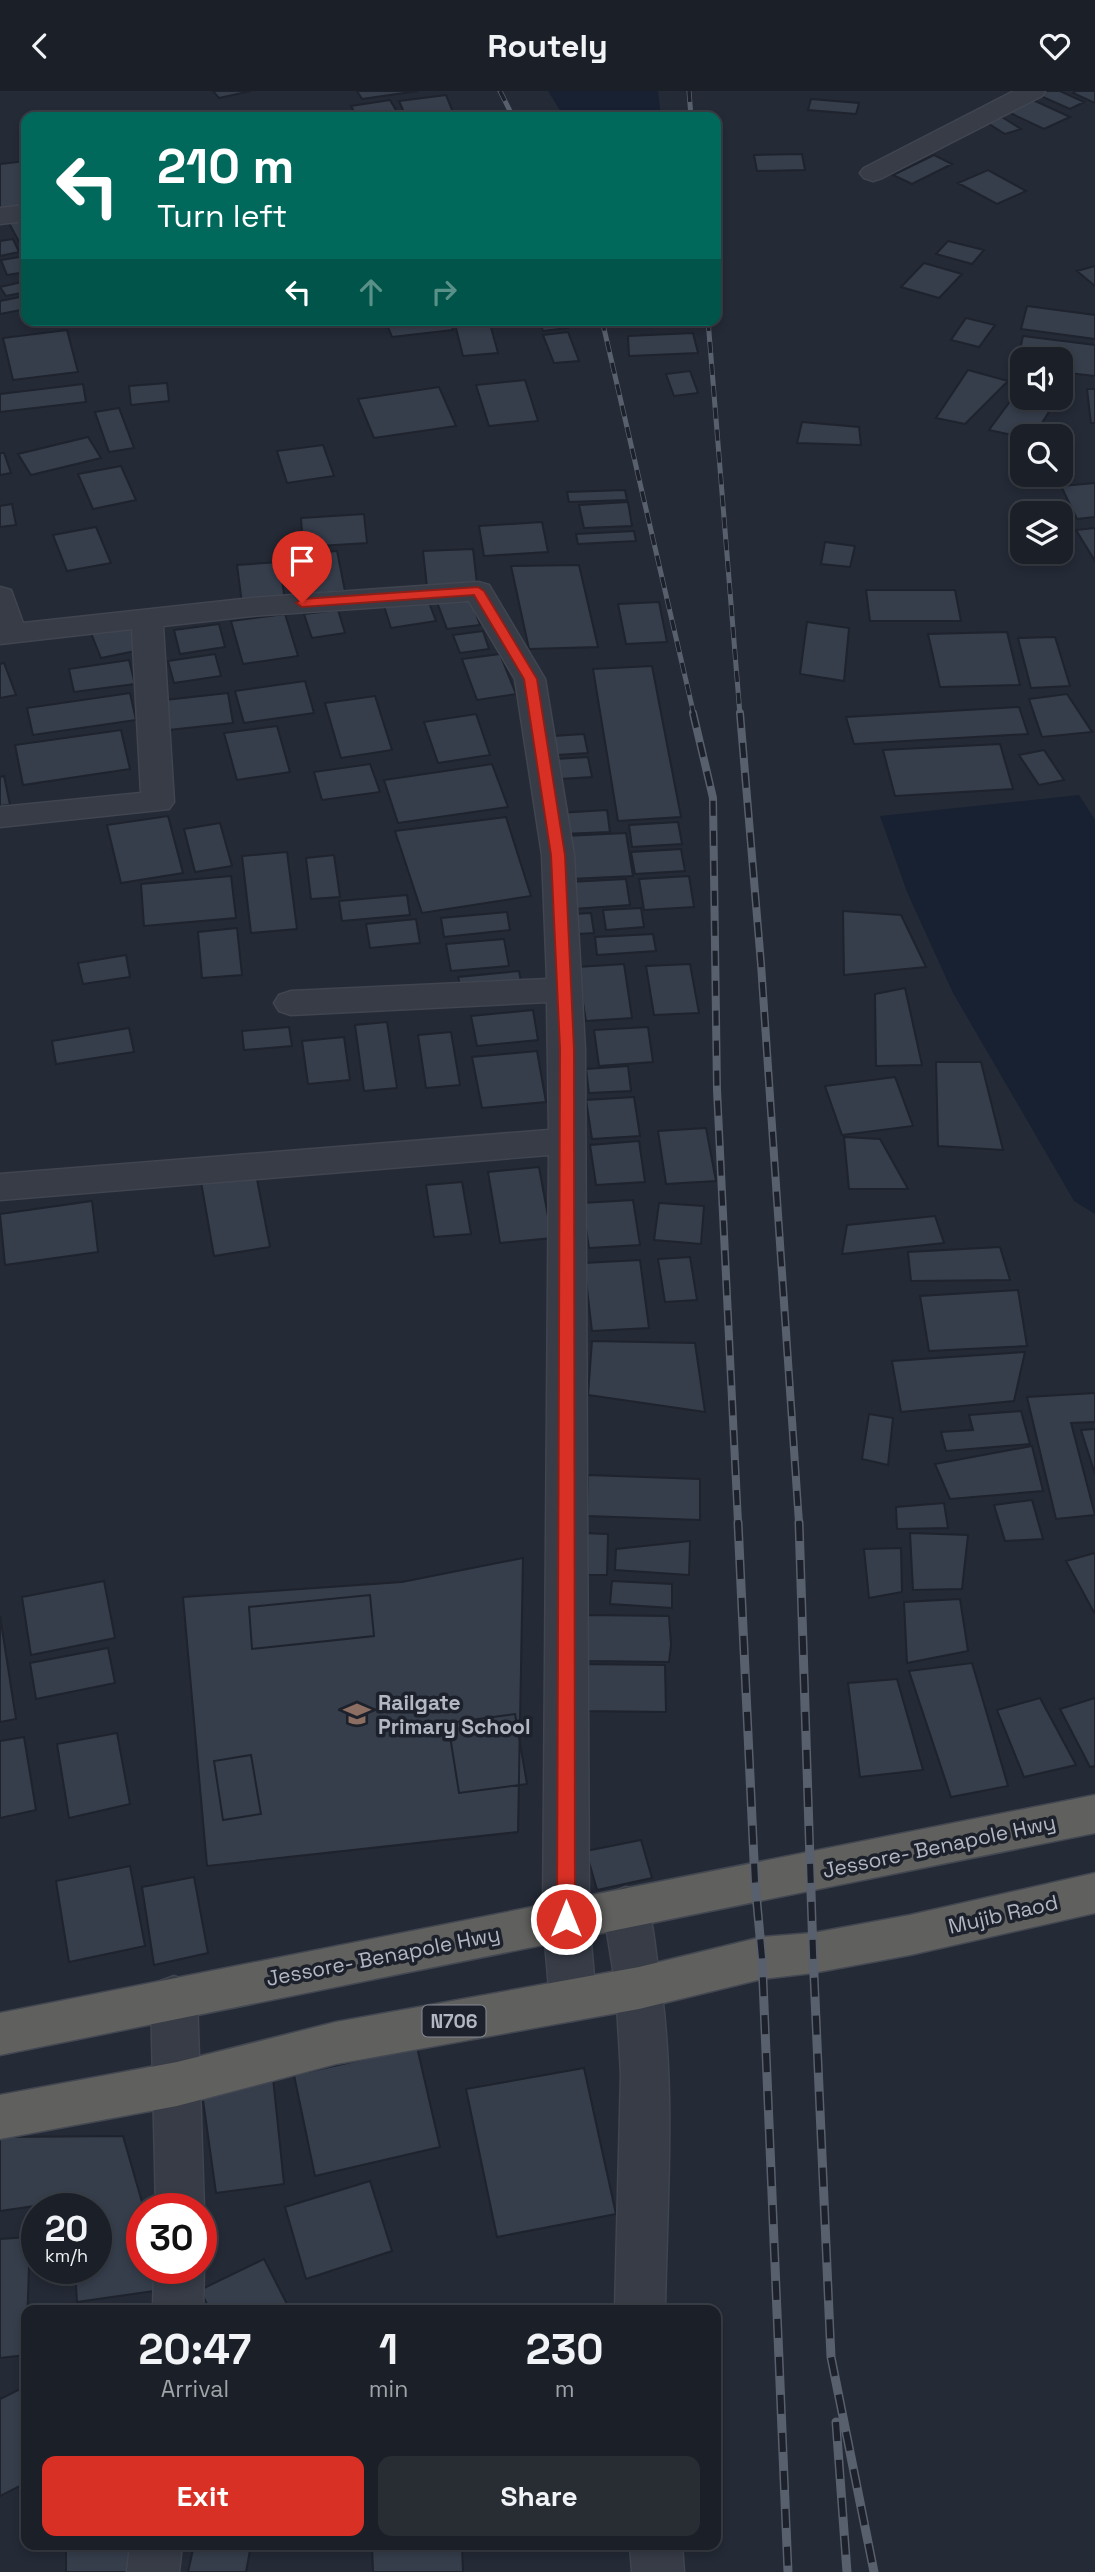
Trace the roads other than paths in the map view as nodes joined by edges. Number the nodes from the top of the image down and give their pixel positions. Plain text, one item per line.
1 (1033, 91) edge
2 (873, 173) dead end
3 (21, 214) edge
4 (0, 216) edge
5 (0, 596) edge
6 (147, 618) junction
7 (5, 634) edge
8 (0, 817) edge
9 (564, 990) junction
10 (291, 1003) dead end
11 (567, 1141) junction
12 (0, 1187) edge
13 (1095, 1815) edge
14 (1095, 1893) edge
15 (626, 1907) junction
16 (566, 1919) junction
17 (639, 1988) junction
18 (174, 1997) junction
19 (573, 2000) junction
20 (0, 2034) edge
21 (177, 2084) junction
22 (0, 2117) edge
23 (180, 2193) edge
24 (179, 2284) edge
25 (178, 2305) edge
26 (640, 2305) edge
27 (155, 2550) edge
28 (656, 2550) edge
29 (153, 2572) edge
30 (658, 2572) edge

1 - 2 street
3 - 4 street
5 - 7 street
6 - 7 street
6 - 8 street
6 - 9 street
9 - 10 street
9 - 11 street
11 - 12 street
11 - 16 street
13 - 15 highway, Jessore- Benapole Hwy
14 - 17 highway, Mujib Raod / N706
15 - 16 highway, Jessore- Benapole Hwy
15 - 17 street
16 - 18 highway, Jessore- Benapole Hwy
16 - 19 street
17 - 19 highway, N706
17 - 26 street
18 - 20 highway, Jessore- Benapole Hwy
18 - 21 street
19 - 21 highway, N706
21 - 22 highway, N706
21 - 23 street
24 - 25 street
27 - 29 street
28 - 30 street

